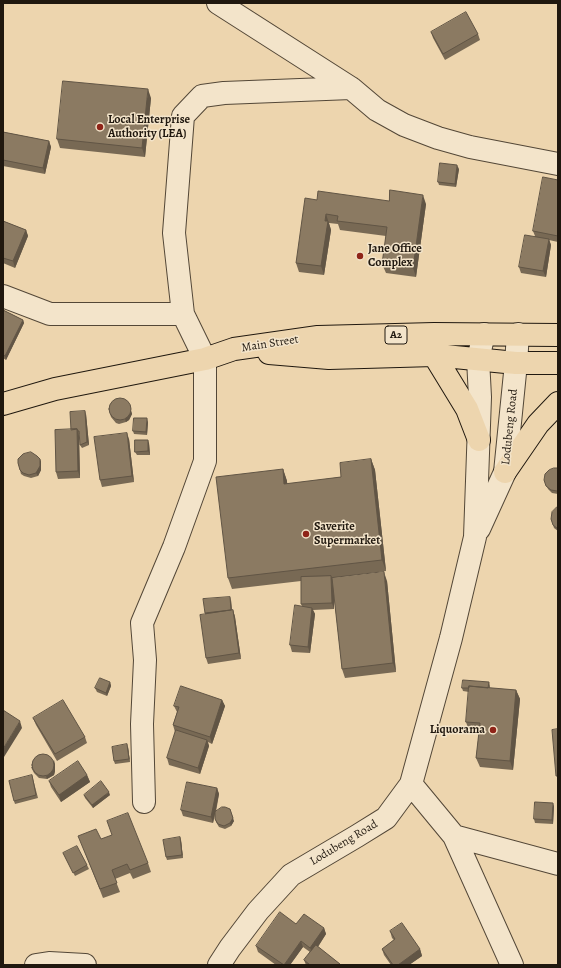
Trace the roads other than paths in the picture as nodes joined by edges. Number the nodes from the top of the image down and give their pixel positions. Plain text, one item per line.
1 (218, 3) edge
2 (351, 88) junction
3 (558, 164) edge
4 (3, 296) edge
5 (183, 314) junction
6 (484, 334) junction
7 (518, 334) junction
8 (558, 335) edge
9 (234, 349) junction
10 (434, 355) junction
11 (204, 359) junction
12 (478, 359) junction
13 (516, 363) junction
14 (558, 363) edge
15 (558, 403) edge
16 (3, 404) edge
17 (479, 440) junction
18 (505, 472) junction
19 (475, 537) junction
20 (410, 784) junction
21 (144, 802) dead end
22 (454, 836) junction
23 (558, 864) edge
24 (36, 965) edge
25 (85, 965) edge
26 (220, 965) edge
27 (512, 965) edge

1 - 2 street
2 - 3 street
2 - 5 street
4 - 5 street
5 - 11 street
6 - 7 highway, Main Street / A2
6 - 9 highway, Main Street / A2
6 - 12 street, Lodubeng Road
7 - 8 highway, Main Street / A2
7 - 13 street, Lodubeng Road
9 - 10 highway, Main Street / A2
9 - 11 highway, A2
10 - 12 highway, Main Street / A2
10 - 17 highway
11 - 16 highway, A2
11 - 21 street
12 - 13 highway, Main Street / A2
12 - 17 street, Lodubeng Road
13 - 14 highway, Main Street / A2
13 - 18 street, Lodubeng Road
15 - 18 highway
17 - 19 street, Lodubeng Road
18 - 19 street, Lodubeng Road
19 - 20 street, Lodubeng Road
20 - 22 street
20 - 26 street, Lodubeng Road
22 - 23 street
22 - 27 street
24 - 25 street

